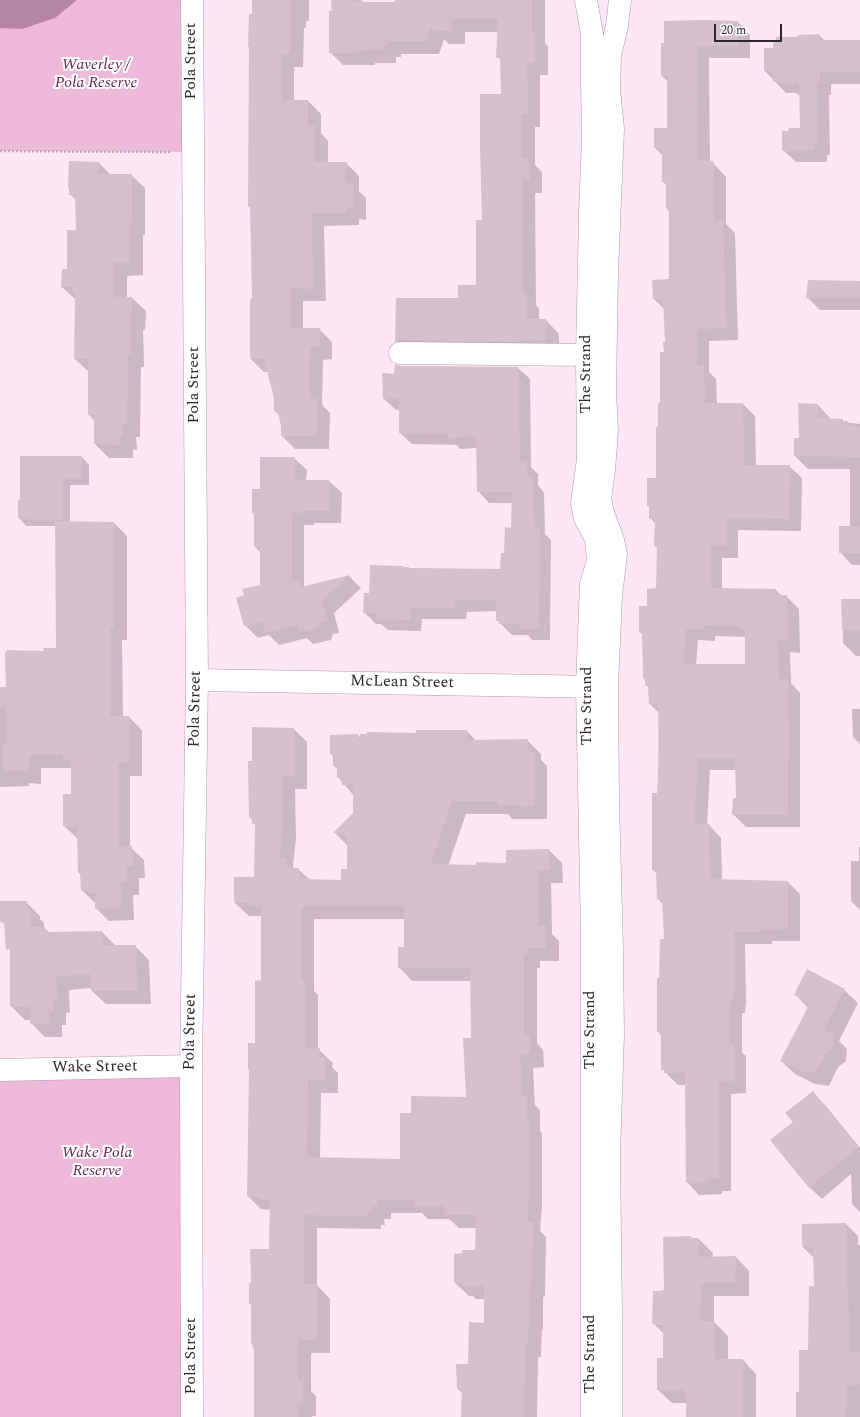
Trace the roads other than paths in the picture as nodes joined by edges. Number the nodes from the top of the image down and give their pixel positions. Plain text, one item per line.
1 (192, 0) edge
2 (587, 0) edge
3 (620, 0) edge
4 (400, 353) dead end
5 (587, 356) junction
6 (197, 680) junction
7 (597, 687) junction
8 (191, 1066) junction
9 (0, 1070) edge
10 (192, 1417) edge
11 (592, 1417) edge
12 (611, 1417) edge

1 - 6 street, Pola Street
2 - 3 street
2 - 5 street, The Strand
3 - 7 street, The Strand
4 - 5 street
5 - 7 street, The Strand
6 - 7 street, McLean Street
6 - 8 street, Pola Street
7 - 11 street, The Strand
7 - 12 street, The Strand
8 - 9 street, Wake Street
8 - 10 street, Pola Street

